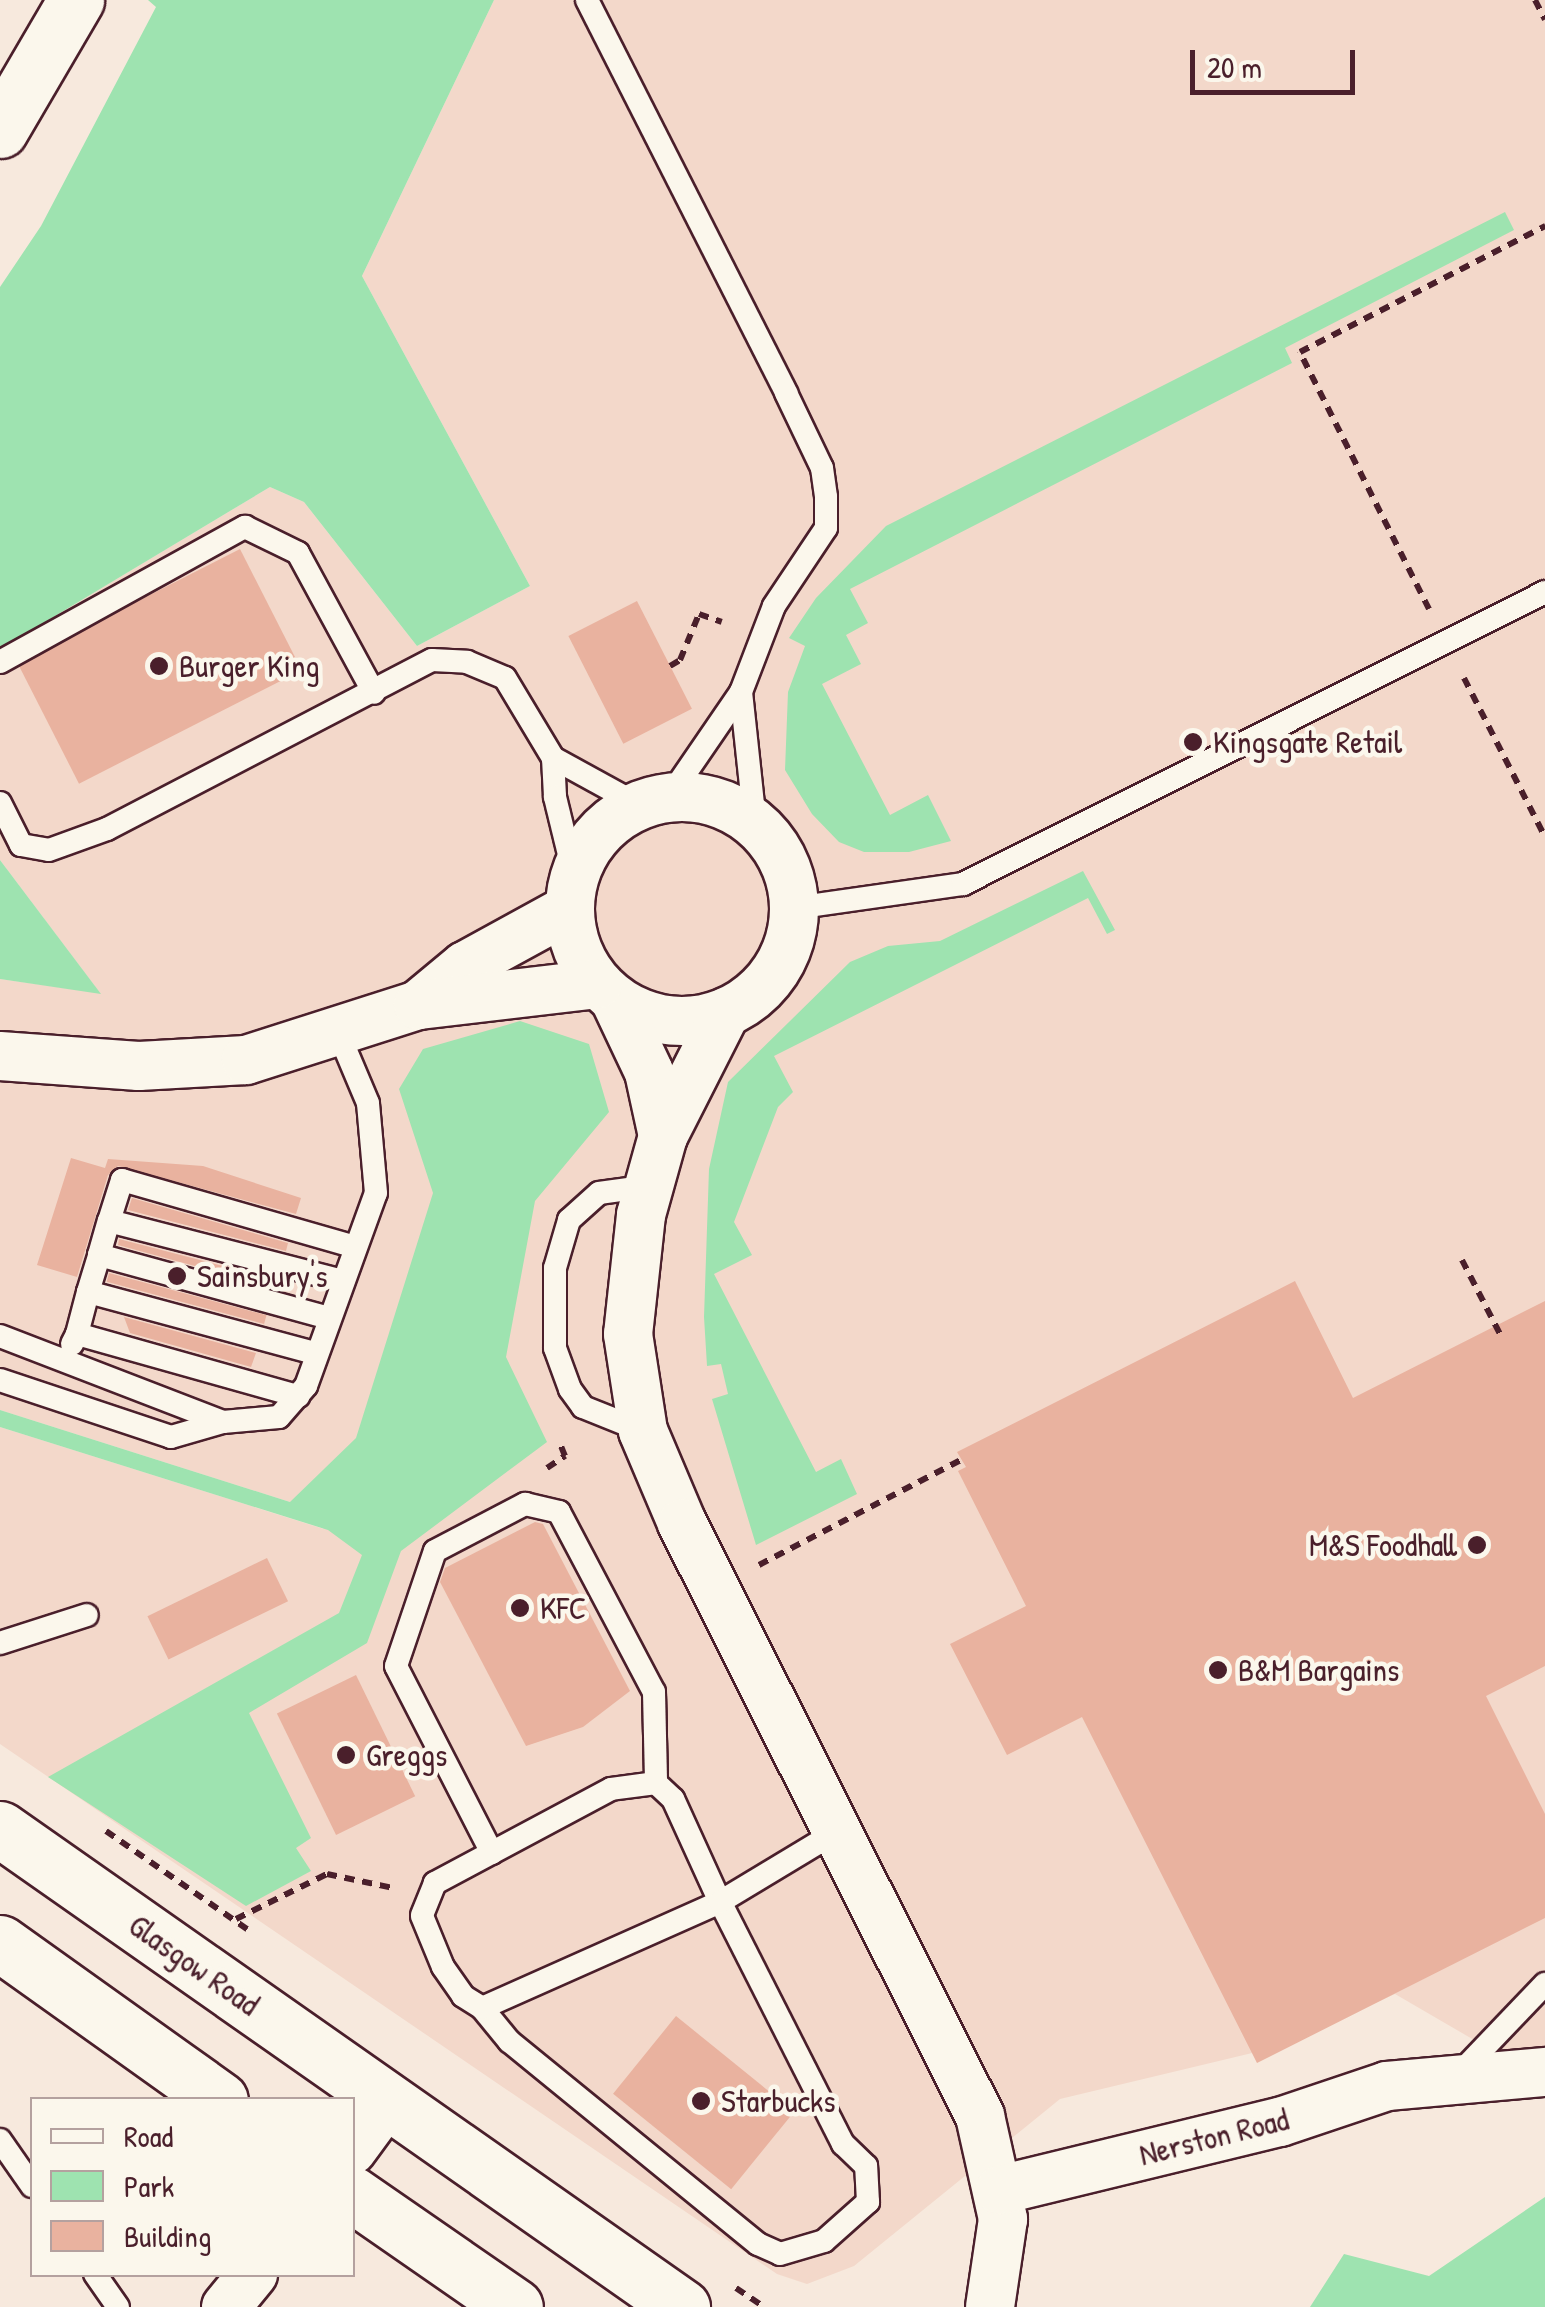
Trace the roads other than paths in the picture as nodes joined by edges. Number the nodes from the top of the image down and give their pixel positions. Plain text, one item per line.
1 (76, 0) edge
2 (587, 0) edge
3 (0, 130) edge
4 (1545, 592) edge
5 (0, 662) edge
6 (742, 692) junction
7 (374, 693) junction
8 (553, 758) junction
9 (654, 801) junction
10 (0, 803) edge
11 (756, 824) junction
12 (572, 892) junction
13 (794, 908) junction
14 (606, 992) junction
15 (418, 1005) junction
16 (726, 1012) junction
17 (338, 1032) junction
18 (0, 1056) edge
19 (662, 1136) junction
20 (648, 1186) junction
21 (109, 1221) junction
22 (356, 1247) junction
23 (98, 1255) junction
24 (343, 1281) junction
25 (88, 1292) junction
26 (329, 1318) junction
27 (76, 1334) junction
28 (0, 1336) edge
29 (317, 1354) junction
30 (66, 1362) junction
31 (0, 1380) edge
32 (298, 1396) junction
33 (224, 1422) junction
34 (643, 1431) junction
35 (87, 1615) dead end
36 (0, 1643) edge
37 (656, 1783) junction
38 (0, 1829) edge
39 (836, 1832) junction
40 (492, 1853) junction
41 (720, 1902) junction
42 (0, 1943) edge
43 (1545, 1984) edge
44 (482, 2008) junction
45 (1545, 2072) edge
46 (1453, 2080) junction
47 (216, 2097) edge
48 (388, 2101) junction
49 (0, 2140) edge
50 (355, 2146) edge
51 (30, 2183) edge
52 (1000, 2190) junction
53 (355, 2196) edge
54 (97, 2277) edge
55 (251, 2277) edge
56 (118, 2307) edge
57 (226, 2307) edge
58 (515, 2307) edge
59 (682, 2307) edge
60 (990, 2307) edge

1 - 3 main road
2 - 6 lane
4 - 13 lane
5 - 7 lane
6 - 9 lane
6 - 11 lane
7 - 8 lane
7 - 10 lane
8 - 9 lane
8 - 12 lane
9 - 11 street
9 - 12 street
11 - 13 street
12 - 14 street
12 - 15 street
13 - 16 street
14 - 15 street
14 - 16 street
14 - 19 street
15 - 17 street
16 - 19 street
17 - 18 street
17 - 22 lane
19 - 20 street
20 - 34 street
20 - 34 lane
21 - 22 lane
21 - 23 lane
21 - 24 lane
22 - 24 lane
23 - 25 lane
23 - 26 lane
24 - 26 lane
25 - 27 lane
25 - 29 lane
26 - 29 lane
27 - 30 lane
27 - 32 lane
28 - 30 lane
29 - 32 lane
30 - 33 lane
31 - 33 lane
32 - 33 lane
34 - 39 street
35 - 36 lane
37 - 40 lane
37 - 40 lane
37 - 41 lane
38 - 48 main road, Glasgow Road
39 - 41 lane
39 - 52 street
40 - 44 lane
41 - 44 lane
41 - 44 lane
42 - 47 main road
43 - 46 lane
45 - 46 street, Nerston Road
46 - 52 street, Nerston Road
48 - 50 street
48 - 59 main road, Glasgow Road
49 - 51 lane
52 - 60 street
53 - 58 main road
54 - 56 lane
55 - 57 street

